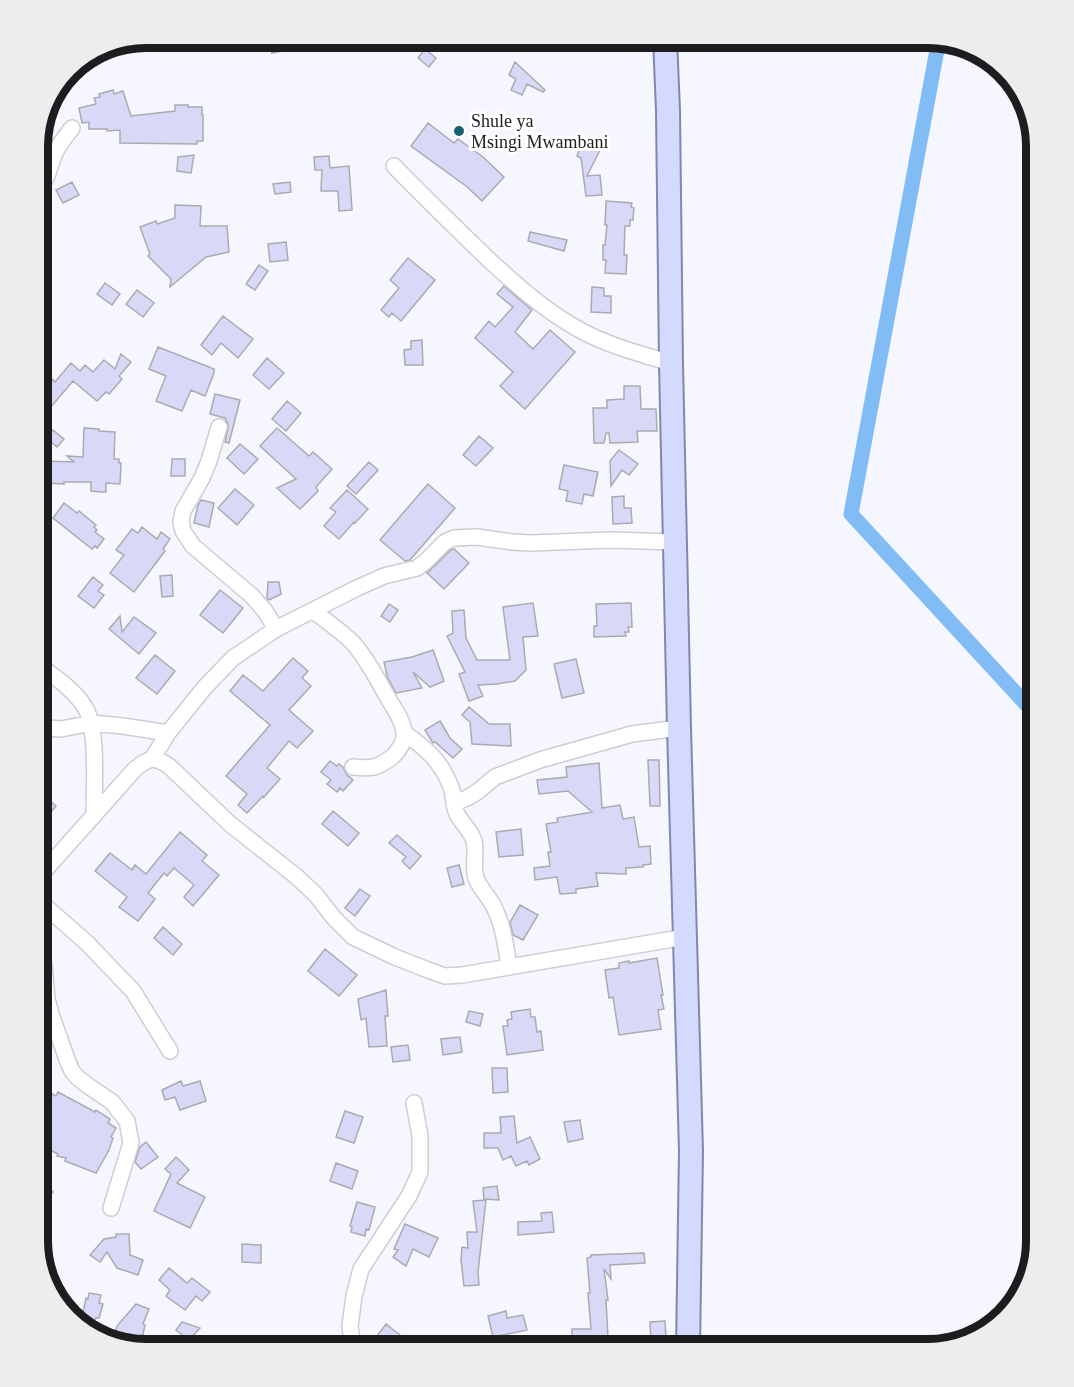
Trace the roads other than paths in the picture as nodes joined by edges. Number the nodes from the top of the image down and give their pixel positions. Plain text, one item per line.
1 (665, 48) edge
2 (72, 128) dead end
3 (394, 166) dead end
4 (48, 173) edge
5 (672, 363) junction
6 (219, 427) dead end
7 (675, 542) junction
8 (313, 611) junction
9 (276, 629) junction
10 (48, 672) edge
11 (92, 723) junction
12 (48, 727) edge
13 (679, 728) junction
14 (168, 733) junction
15 (404, 733) junction
16 (152, 759) junction
17 (353, 767) dead end
18 (455, 803) junction
19 (94, 816) junction
20 (48, 867) edge
21 (48, 909) edge
22 (685, 937) junction
23 (509, 967) junction
24 (48, 1003) edge
25 (170, 1051) dead end
26 (414, 1103) dead end
27 (111, 1208) dead end
28 (352, 1339) edge
29 (688, 1339) edge

1 - 5 main road
2 - 4 street
3 - 5 street
5 - 7 main road
6 - 9 street
7 - 8 street
7 - 13 main road
8 - 9 street
8 - 15 street
9 - 14 street
10 - 11 street
11 - 12 street
11 - 14 street
11 - 19 street
13 - 18 street
13 - 22 main road
14 - 16 street
15 - 17 street
15 - 18 street
16 - 19 street
16 - 23 street
18 - 23 street
19 - 20 street
21 - 25 street
22 - 23 street
22 - 29 main road
24 - 27 street
26 - 28 street

